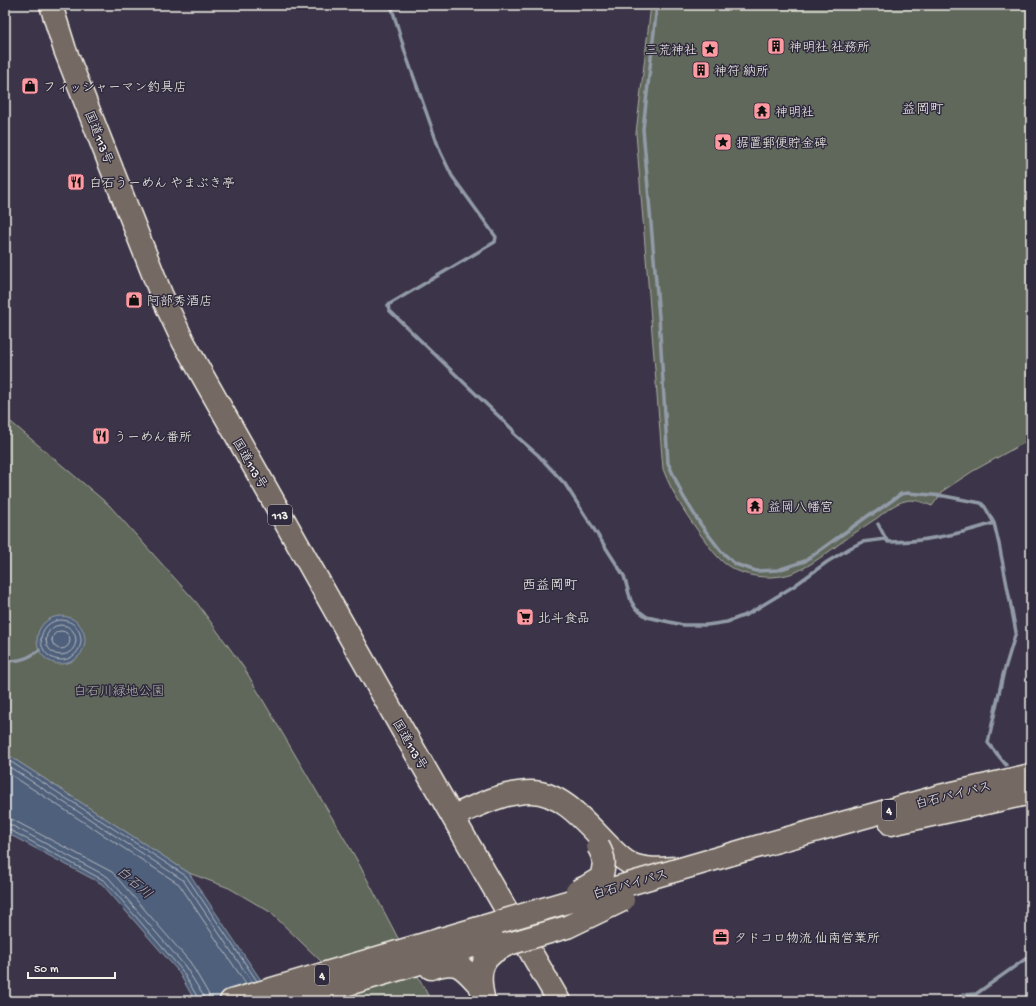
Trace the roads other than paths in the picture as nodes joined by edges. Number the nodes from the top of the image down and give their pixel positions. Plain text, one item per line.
1 (51, 5) edge
2 (1031, 775) edge
3 (1031, 793) edge
4 (453, 816) junction
5 (600, 843) junction
6 (751, 856) junction
7 (683, 867) junction
8 (504, 928) junction
9 (419, 960) junction
10 (482, 993) edge
11 (231, 1001) edge
12 (290, 1001) edge
13 (320, 1001) edge
14 (559, 1001) edge

1 - 4 highway, 国道113号 / 113
2 - 6 highway, 白石バイパス / 4
3 - 6 highway, 白石バイパス / 4
4 - 5 highway
4 - 14 highway, 国道113号 / 113
5 - 7 highway
5 - 8 highway, bridge
6 - 7 highway, 白石バイパス / 4, bridge
6 - 8 highway, 白石バイパス / 4, bridge
7 - 8 highway, 白石バイパス / 4, bridge
8 - 9 highway, 白石バイパス / 4
8 - 9 highway, 白石バイパス / 4
8 - 10 highway
9 - 10 highway
9 - 11 highway, 白石バイパス / 4
9 - 12 highway, 白石バイパス / 4
9 - 13 highway

